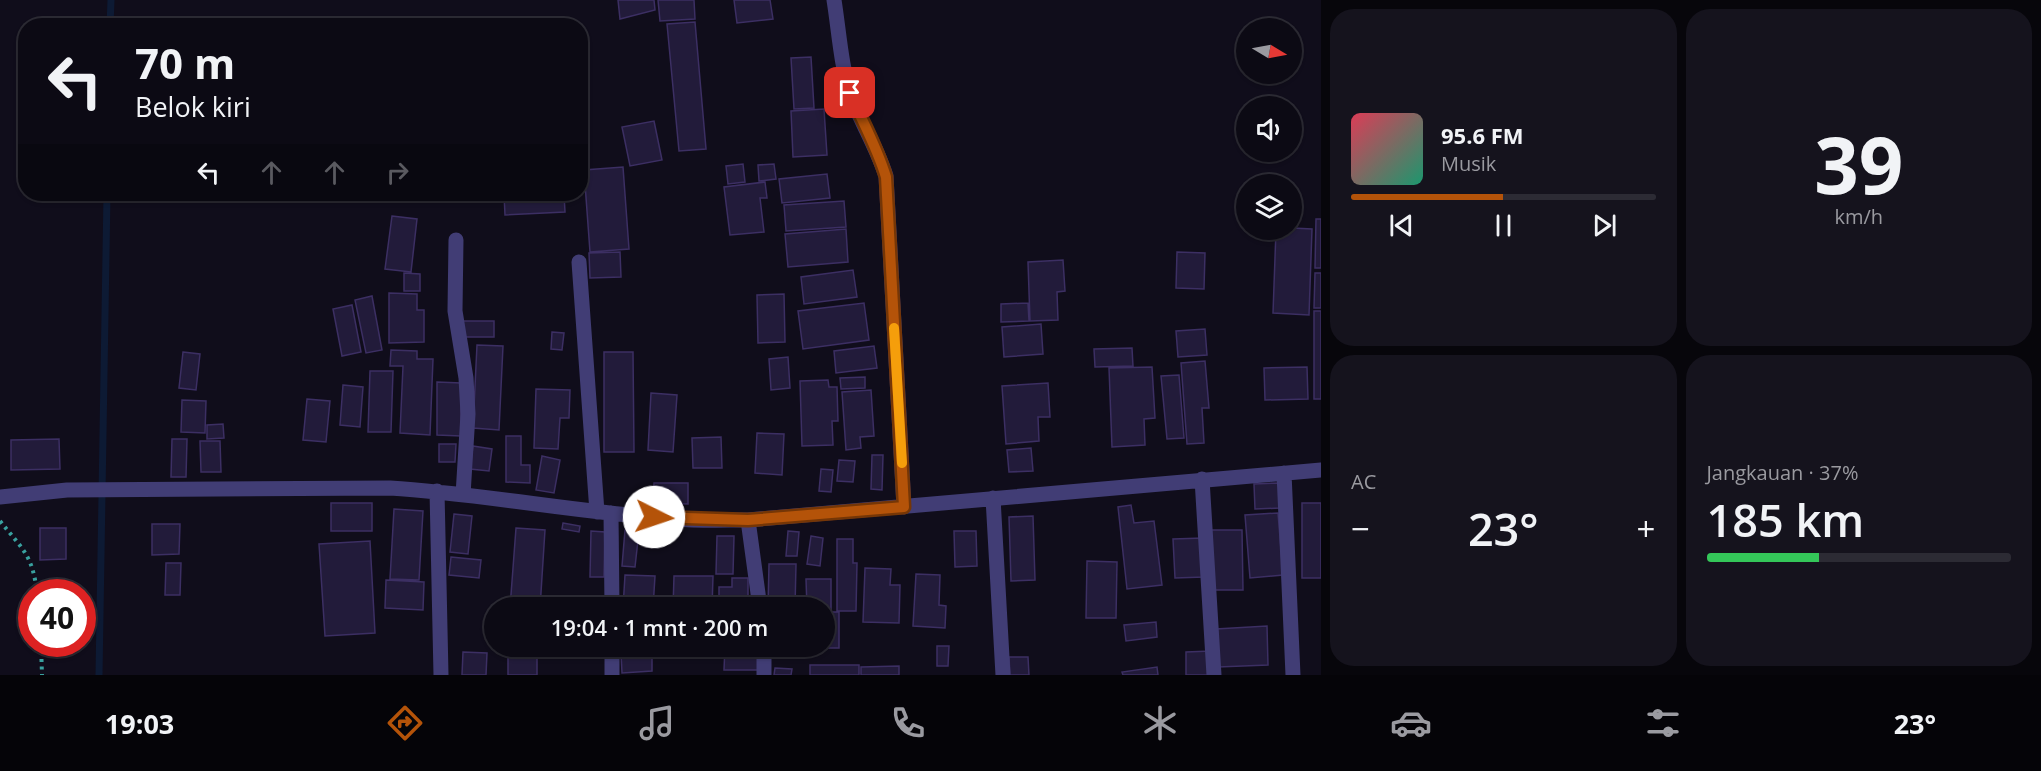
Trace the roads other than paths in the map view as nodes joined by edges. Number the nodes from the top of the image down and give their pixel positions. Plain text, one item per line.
1 (834, 0) edge
2 (456, 240) dead end
3 (579, 262) dead end
4 (1321, 470) edge
5 (1284, 473) junction
6 (1202, 479) junction
7 (437, 491) junction
8 (463, 495) junction
9 (0, 498) edge
10 (993, 498) junction
11 (904, 507) junction
12 (604, 512) junction
13 (748, 520) junction
14 (611, 597) edge
15 (758, 597) edge
16 (612, 657) edge
17 (764, 657) edge
18 (441, 675) edge
19 (612, 675) edge
20 (764, 675) edge
21 (1003, 675) edge
22 (1214, 675) edge
23 (1293, 675) edge

1 - 11 street
2 - 8 street
3 - 12 street
4 - 5 street
5 - 6 street
5 - 23 street
6 - 10 street
6 - 22 street
7 - 8 street
7 - 9 street
7 - 18 street
8 - 12 street
10 - 11 street
10 - 21 street
11 - 13 street
12 - 13 street
12 - 14 street
13 - 15 street
16 - 19 street
17 - 20 street

